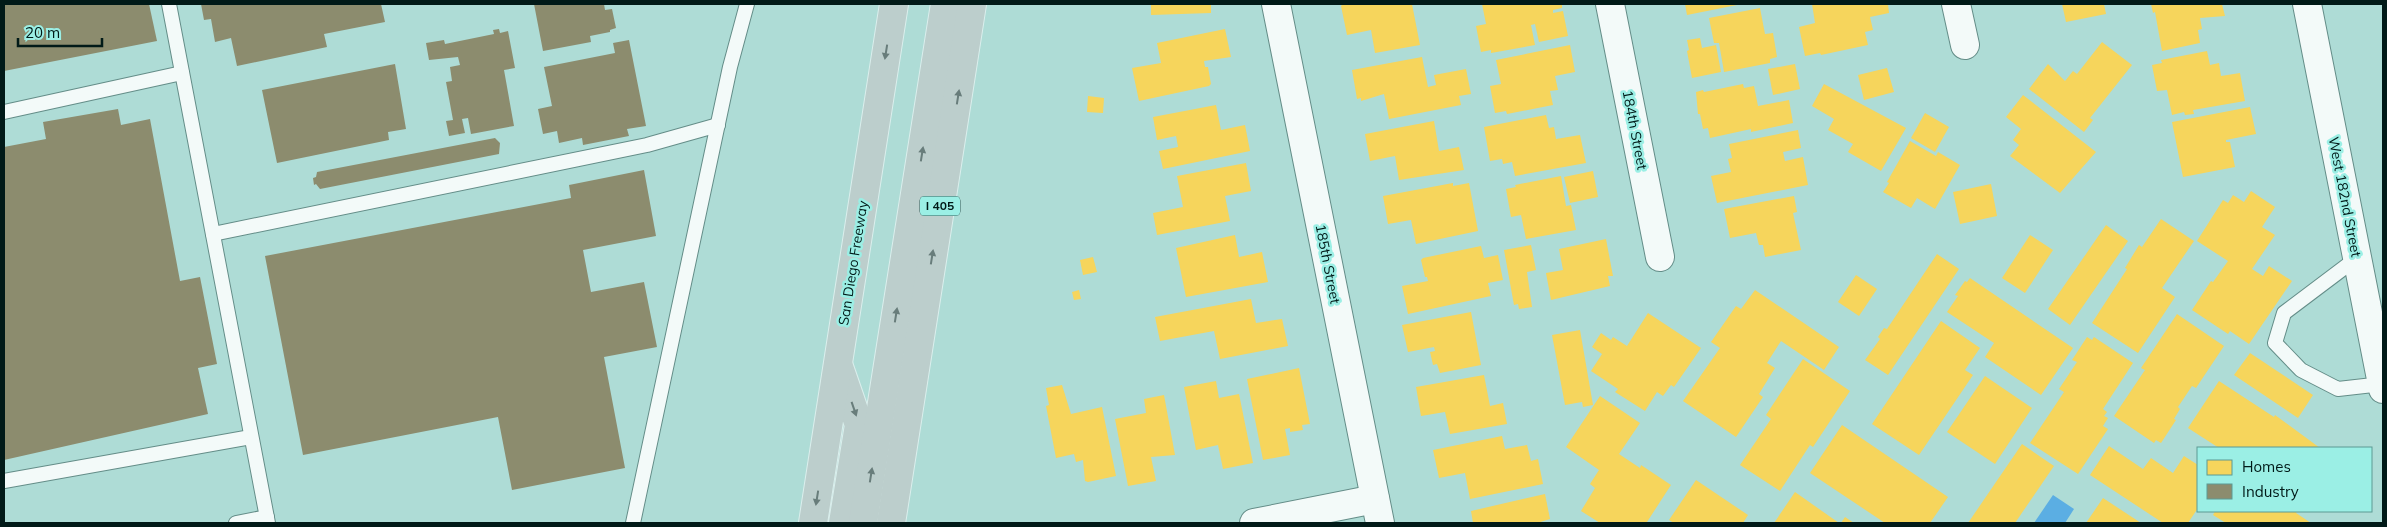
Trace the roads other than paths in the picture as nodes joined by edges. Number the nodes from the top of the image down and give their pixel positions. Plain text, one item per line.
1 (169, 4) edge
2 (747, 4) edge
3 (894, 4) edge
4 (945, 4) edge
5 (972, 4) edge
6 (1276, 4) edge
7 (1610, 4) edge
8 (1956, 4) edge
9 (2308, 4) edge
10 (1965, 45) dead end
11 (182, 73) junction
12 (4, 112) edge
13 (718, 125) junction
14 (213, 234) junction
15 (1660, 257) dead end
16 (2357, 258) junction
17 (838, 363) junction
18 (2383, 387) edge
19 (251, 437) junction
20 (4, 481) edge
21 (1377, 511) edge
22 (267, 520) edge
23 (236, 523) edge
24 (633, 523) edge
25 (813, 523) edge
26 (843, 523) edge
27 (864, 523) edge
28 (891, 523) edge
29 (1254, 523) edge

1 - 11 lane
2 - 13 lane
3 -> 17 highway, San Diego Freeway
27 -> 4 highway
28 -> 5 highway, I 405
6 - 21 street, 185th Street
7 - 15 street, 184th Street
8 - 10 street
9 - 16 street, West 182nd Street
11 - 12 lane
11 - 14 lane
13 - 14 lane
13 - 24 lane
14 - 19 lane
16 - 18 street, West 182nd Street
16 - 18 lane
17 -> 25 highway, San Diego Freeway
17 -> 26 highway
19 - 20 lane
19 - 22 lane
21 - 29 street
22 - 23 lane

